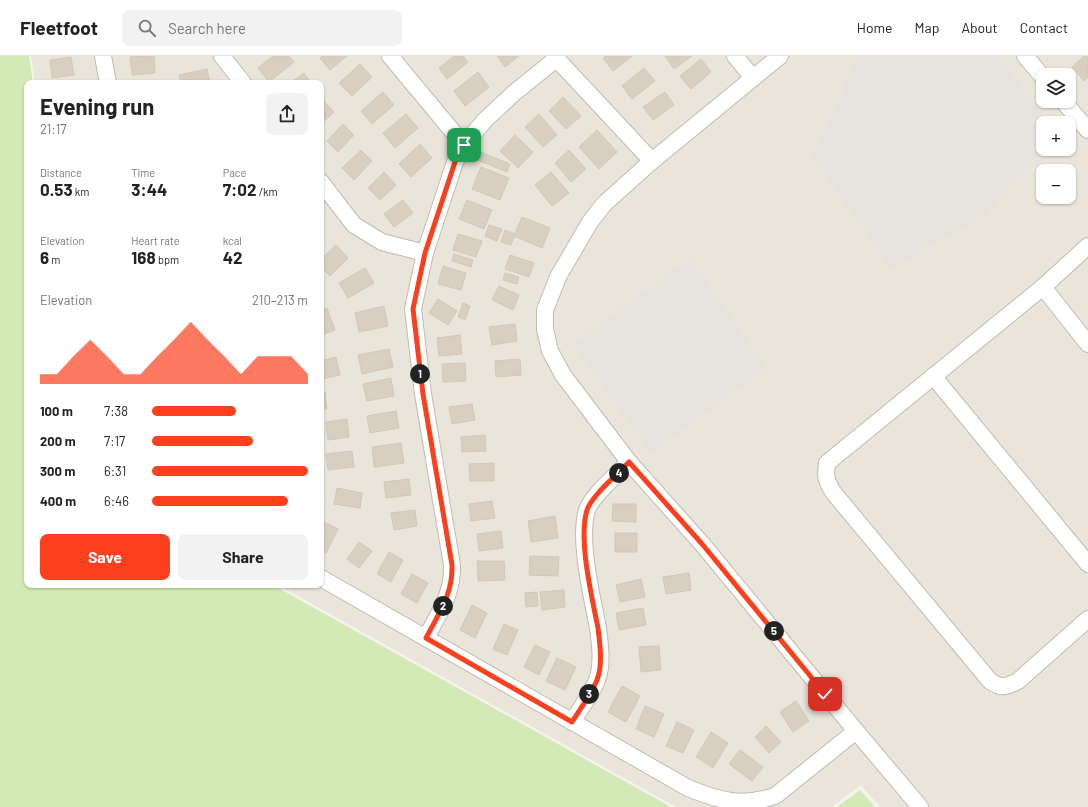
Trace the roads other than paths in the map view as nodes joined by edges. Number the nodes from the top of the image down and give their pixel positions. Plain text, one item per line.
1 (104, 56) edge
2 (222, 56) edge
3 (390, 56) edge
4 (735, 56) edge
5 (780, 56) edge
6 (1025, 56) edge
7 (555, 58) edge
8 (1036, 69) edge
9 (753, 78) junction
10 (108, 80) edge
11 (241, 80) edge
12 (1069, 108) edge
13 (1088, 130) edge
14 (464, 145) junction
15 (652, 161) junction
16 (324, 186) edge
17 (1088, 246) edge
18 (425, 253) junction
19 (1043, 287) junction
20 (1088, 344) edge
21 (933, 376) junction
22 (629, 462) junction
23 (1088, 564) edge
24 (324, 580) edge
25 (1088, 619) edge
26 (426, 638) junction
27 (572, 722) junction
28 (856, 732) junction
29 (920, 807) edge

1 - 10 street
2 - 11 street
3 - 14 street
4 - 9 street
5 - 9 street
6 - 8 street
7 - 14 street
7 - 15 street
9 - 15 street
12 - 13 street
14 - 18 street
15 - 22 street
16 - 18 street
17 - 19 street
18 - 26 street
19 - 20 street
19 - 21 street
21 - 23 street
21 - 25 street
22 - 27 street
22 - 28 street
24 - 26 street
26 - 27 street
27 - 28 street
28 - 29 street

